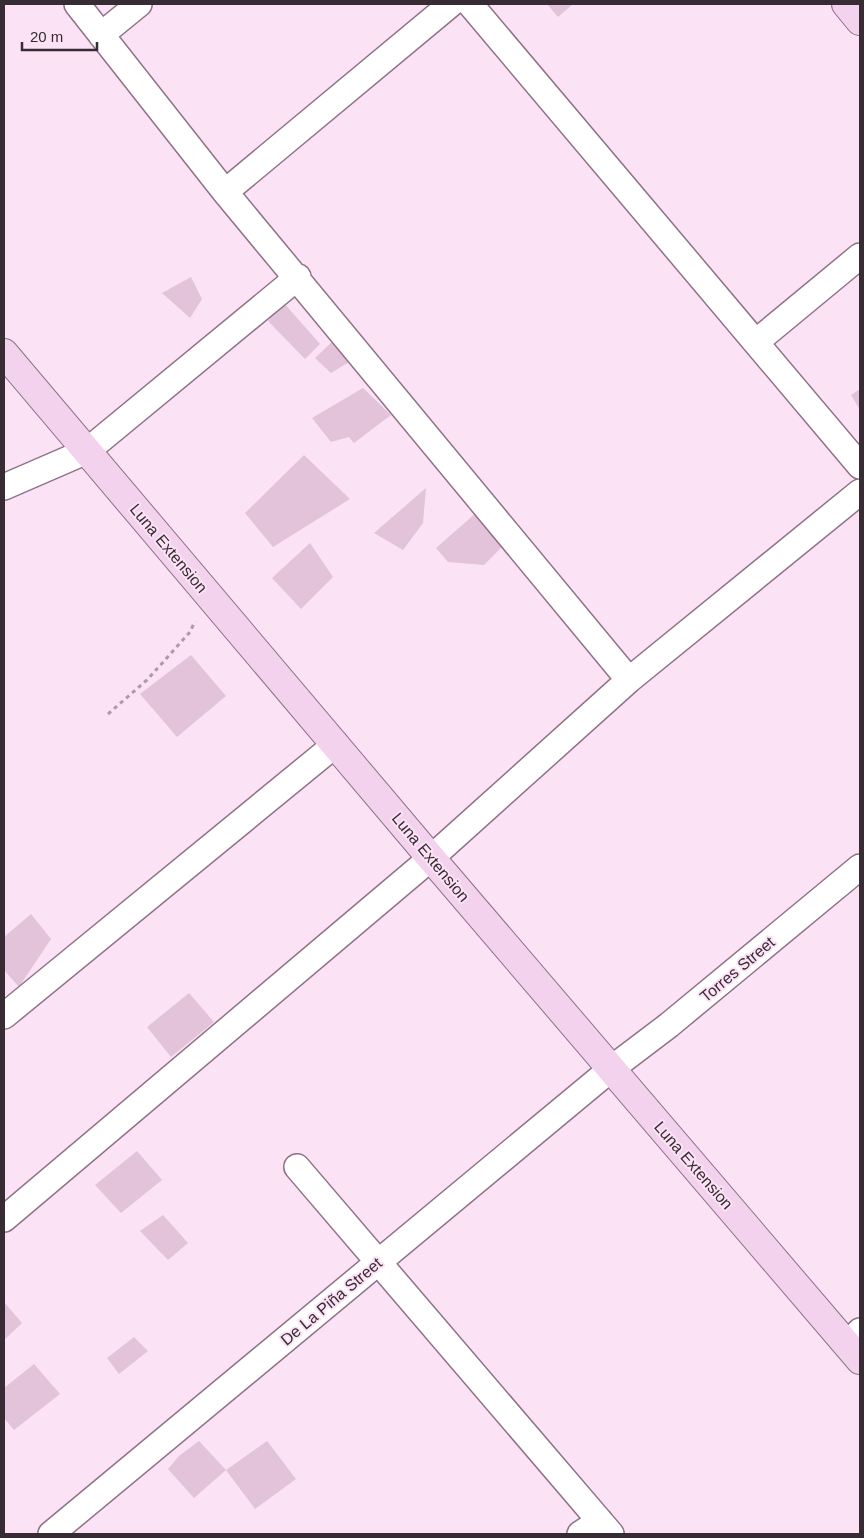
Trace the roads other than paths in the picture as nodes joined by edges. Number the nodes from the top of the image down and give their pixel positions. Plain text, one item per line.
1 (77, 4) edge
2 (138, 4) edge
3 (451, 4) edge
4 (470, 4) edge
5 (846, 4) edge
6 (860, 21) edge
7 (102, 35) junction
8 (225, 192) junction
9 (860, 256) edge
10 (298, 277) junction
11 (756, 342) junction
12 (4, 352) edge
13 (87, 451) junction
14 (860, 466) edge
15 (4, 486) edge
16 (860, 492) edge
17 (629, 680) junction
18 (336, 744) junction
19 (431, 858) junction
20 (860, 867) edge
21 (4, 1016) edge
22 (611, 1069) junction
23 (297, 1167) dead end
24 (4, 1219) edge
25 (379, 1262) junction
26 (856, 1345) edge
27 (597, 1530) edge
28 (51, 1534) edge

1 - 7 street
2 - 7 street
3 - 8 street
4 - 11 street
5 - 6 street
7 - 8 street
8 - 10 street
9 - 11 street
10 - 13 street
10 - 17 street
11 - 14 street
12 - 13 street, Luna Extension
13 - 15 street
13 - 18 street, Luna Extension
16 - 17 street
17 - 19 street
18 - 19 street, Luna Extension
18 - 21 street
19 - 22 street, Luna Extension
19 - 24 street
20 - 22 street, Torres Street
22 - 25 street, De La Piña Street
22 - 26 street, Luna Extension
23 - 25 street
25 - 27 street
25 - 28 street, De La Piña Street

